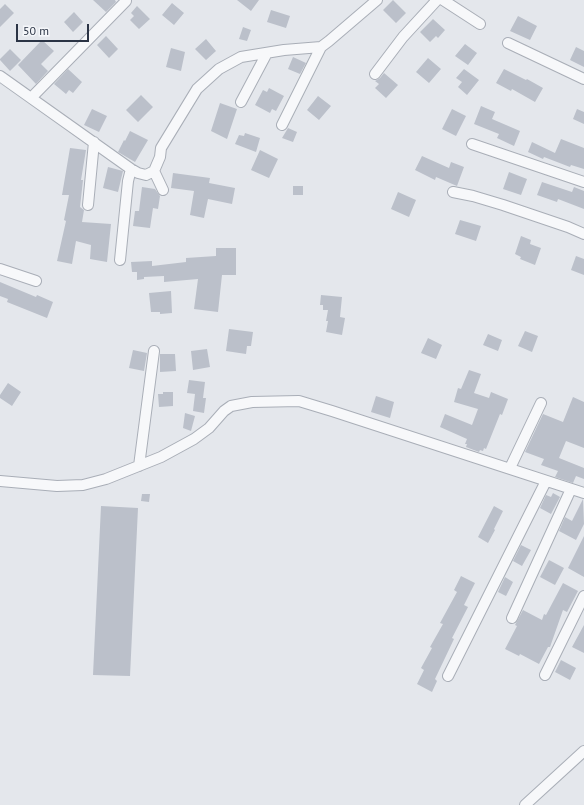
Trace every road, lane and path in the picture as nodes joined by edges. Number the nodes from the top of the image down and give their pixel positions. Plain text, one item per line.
1 (377, 0) edge
2 (437, 0) edge
3 (443, 0) edge
4 (126, 1) edge
5 (480, 24) dead end
6 (508, 43) dead end
7 (321, 47) junction
8 (267, 52) junction
9 (375, 74) dead end
10 (0, 76) edge
11 (584, 79) edge
12 (31, 98) junction
13 (241, 102) dead end
14 (282, 124) dead end
15 (94, 142) junction
16 (472, 144) dead end
17 (131, 169) junction
18 (154, 171) junction
19 (584, 182) edge
20 (163, 190) dead end
21 (453, 192) dead end
22 (88, 205) dead end
23 (584, 234) edge
24 (120, 260) dead end
25 (0, 269) edge
26 (36, 281) dead end
27 (154, 351) dead end
28 (541, 403) dead end
29 (139, 466) junction
30 (510, 468) junction
31 (0, 481) edge
32 (546, 481) junction
33 (572, 489) junction
34 (584, 493) edge
35 (584, 596) edge
36 (512, 618) dead end
37 (546, 675) dead end
38 (448, 676) dead end
39 (584, 751) edge
40 (525, 805) edge

1 - 7 street
2 - 9 street
3 - 5 street
4 - 12 street
6 - 11 street
7 - 8 street
7 - 14 street
8 - 13 street
8 - 18 street
10 - 12 street
12 - 15 street
15 - 17 street
15 - 22 street
16 - 19 street
17 - 18 street
17 - 24 street
18 - 20 street
21 - 23 street
25 - 26 street
27 - 29 street
28 - 30 street
29 - 30 street
29 - 31 street
30 - 32 street
32 - 33 street
32 - 38 street
33 - 34 street
33 - 36 street
35 - 37 street
39 - 40 street

